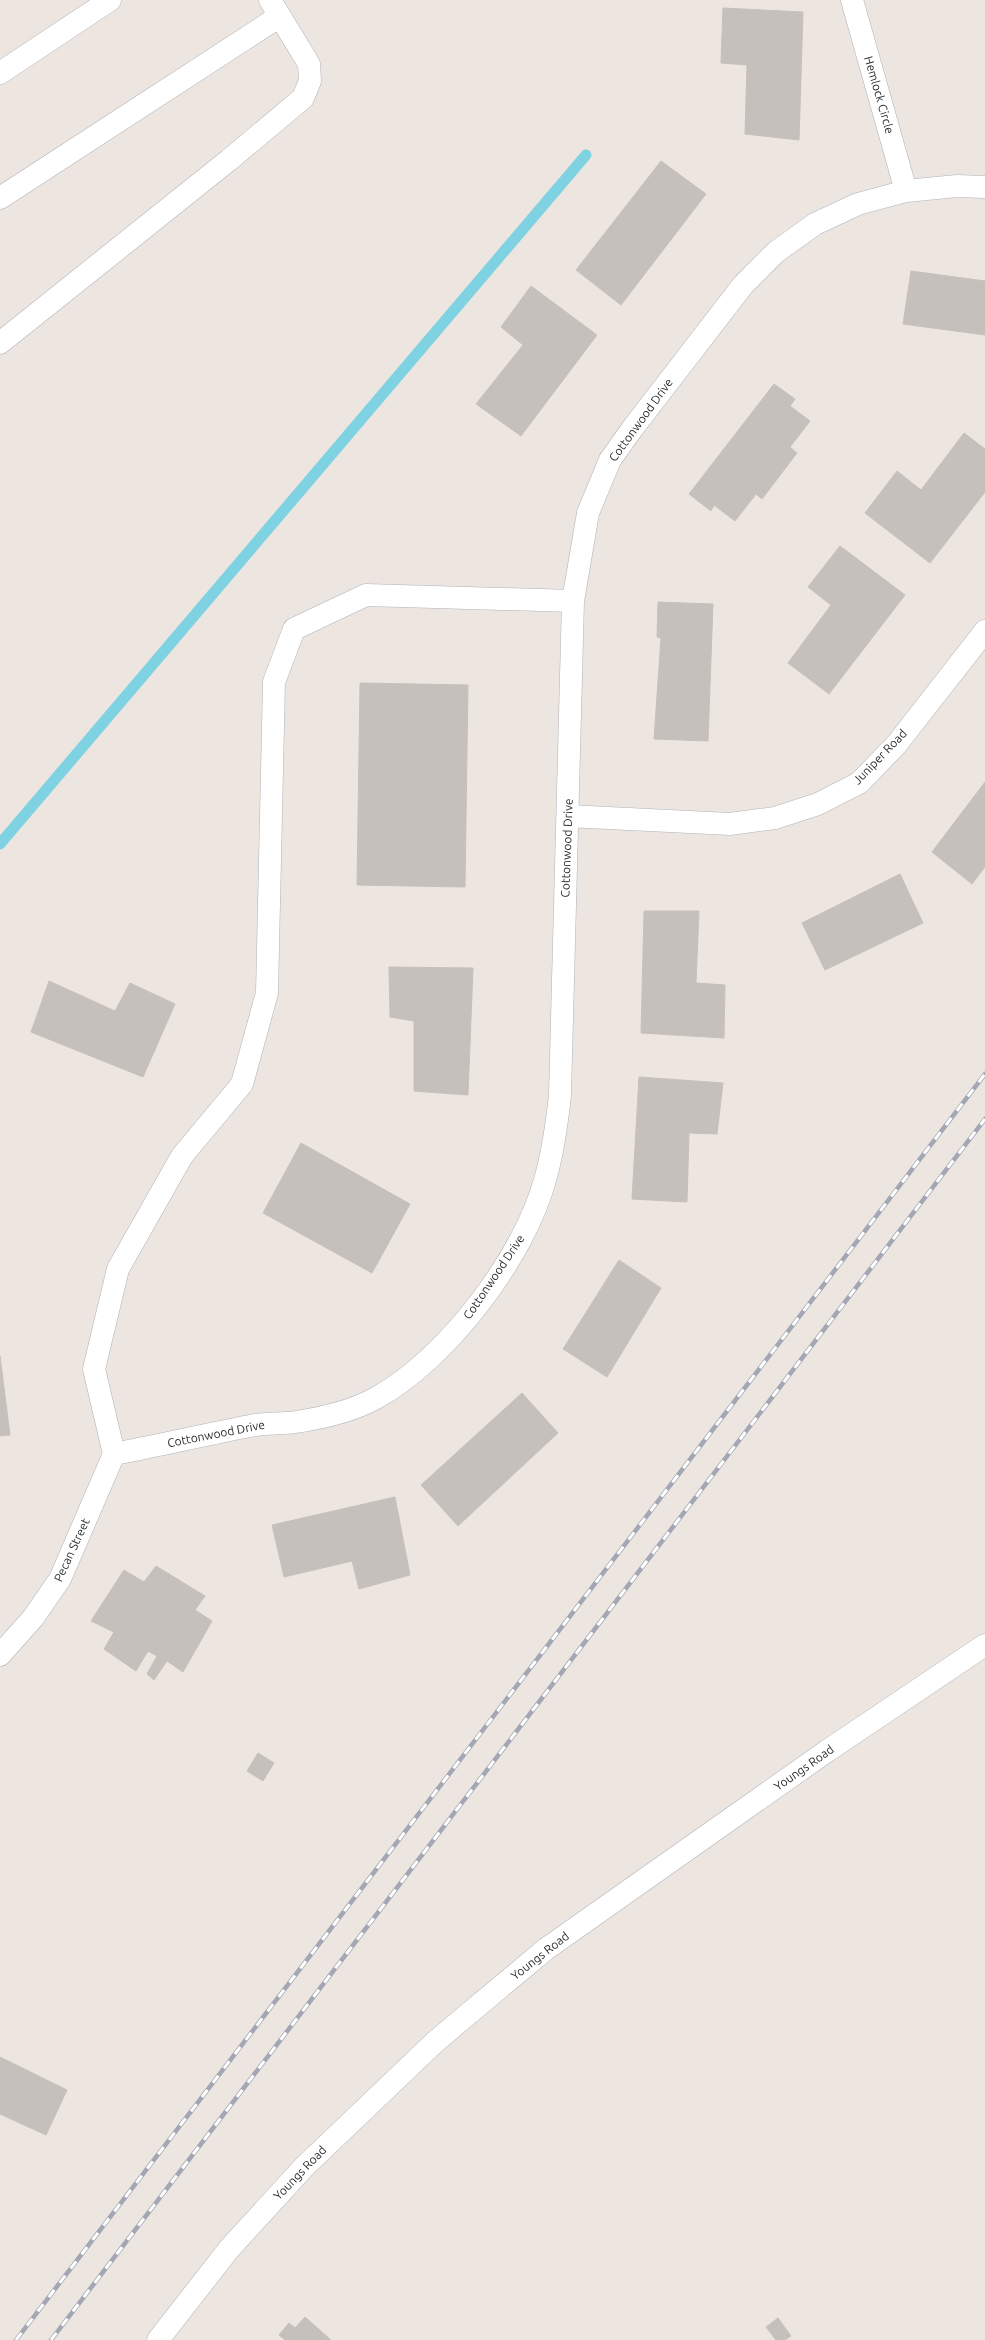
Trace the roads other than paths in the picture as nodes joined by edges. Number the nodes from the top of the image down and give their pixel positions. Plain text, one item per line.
1 (110, 0) edge
2 (852, 0) edge
3 (275, 8) edge
4 (0, 73) edge
5 (985, 187) edge
6 (906, 191) junction
7 (0, 198) edge
8 (0, 343) edge
9 (573, 601) junction
10 (985, 630) edge
11 (568, 816) junction
12 (114, 1454) junction
13 (985, 1645) edge
14 (0, 1655) edge
15 (158, 2340) edge

1 - 4 street
2 - 6 street, Hemlock Circle
3 - 7 street
3 - 8 street
5 - 6 street, Cottonwood Drive
6 - 9 street, Cottonwood Drive
9 - 11 street, Cottonwood Drive
9 - 12 street
10 - 11 street, Juniper Road
11 - 12 street, Cottonwood Drive
12 - 14 street, Pecan Street
13 - 15 street, Youngs Road

